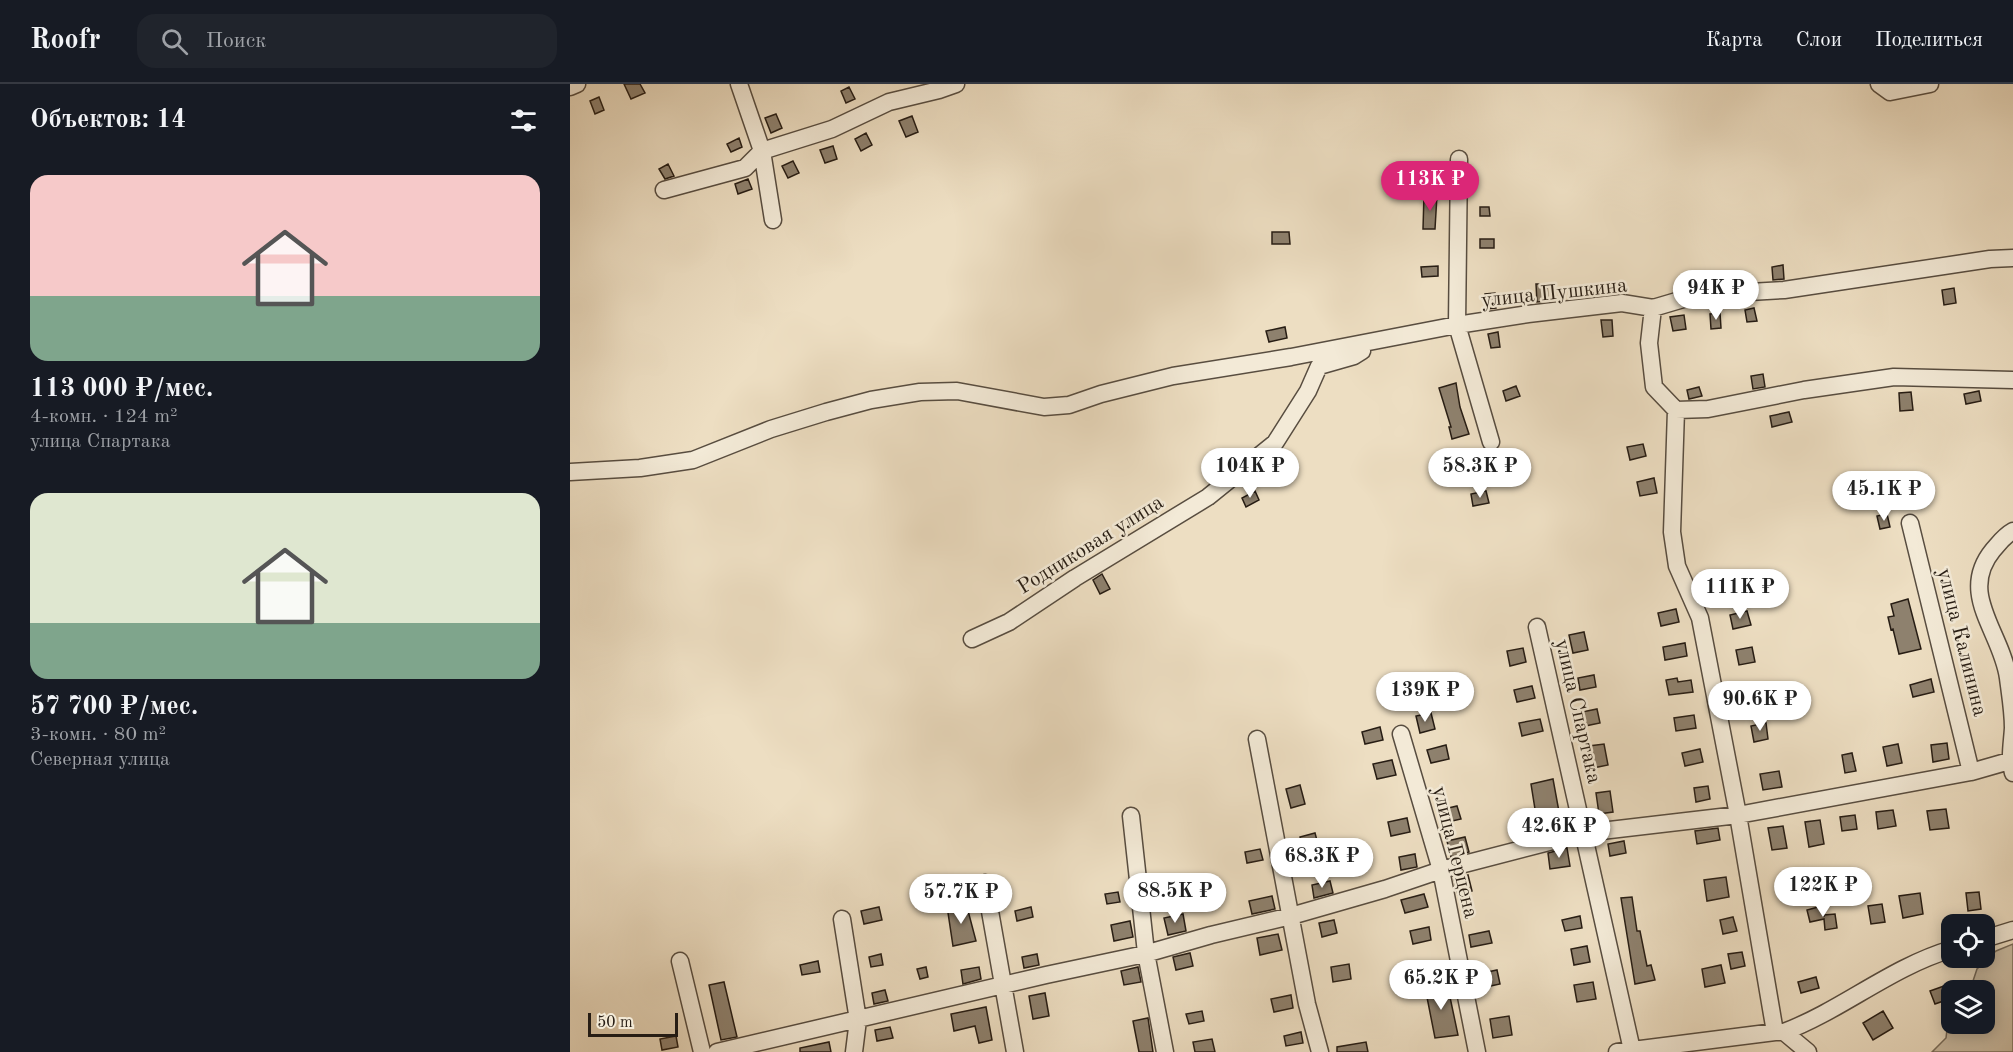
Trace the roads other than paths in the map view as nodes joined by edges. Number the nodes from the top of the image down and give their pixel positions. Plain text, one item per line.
1 (577, 84) edge
2 (739, 84) edge
3 (956, 84) edge
4 (1879, 84) edge
5 (1930, 84) edge
6 (570, 87) edge
7 (762, 151) junction
8 (1459, 159) dead end
9 (664, 190) dead end
10 (773, 220) dead end
11 (2013, 258) edge
12 (1653, 308) junction
13 (1457, 325) junction
14 (1380, 340) junction
15 (2013, 380) edge
16 (1676, 410) junction
17 (1491, 442) dead end
18 (570, 472) edge
19 (1910, 523) dead end
20 (2013, 531) edge
21 (1537, 627) dead end
22 (972, 639) dead end
23 (1401, 734) dead end
24 (1257, 740) dead end
25 (2012, 765) edge
26 (1971, 772) junction
27 (1738, 815) junction
28 (1131, 816) dead end
29 (1584, 833) junction
30 (1441, 870) junction
31 (985, 883) dead end
32 (1291, 916) junction
33 (842, 919) dead end
34 (2013, 930) edge
35 (1995, 936) edge
36 (1941, 952) edge
37 (1146, 953) junction
38 (680, 961) dead end
39 (1002, 987) junction
40 (858, 1020) junction
41 (1780, 1032) junction
42 (1624, 1051) edge
43 (702, 1052) edge
44 (717, 1052) edge
45 (854, 1052) edge
46 (1014, 1052) edge
47 (1165, 1052) edge
48 (1320, 1052) edge
49 (1477, 1052) edge
50 (1808, 1052) edge

1 - 6 street
2 - 7 street
3 - 7 street
4 - 5 street
7 - 9 street
7 - 10 street
8 - 13 street
11 - 12 street, улица Пушкина
12 - 13 street, улица Пушкина
12 - 16 street
13 - 14 street, улица Пушкина
13 - 17 street
14 - 18 street, улица Пушкина
14 - 22 street, Родниковая улица
15 - 16 street
16 - 27 street
19 - 26 street, улица Калинина
20 - 25 street, улица Калинина
21 - 29 street, улица Спартака
23 - 30 street, улица Герцена
24 - 32 street
25 - 26 street
26 - 27 street
27 - 29 street
27 - 41 street
28 - 37 street
29 - 30 street
29 - 42 street, улица Спартака
30 - 32 street
30 - 49 street, улица Герцена
31 - 39 street
32 - 37 street
32 - 48 street
33 - 40 street
34 - 35 street
36 - 41 street
37 - 39 street
37 - 47 street
38 - 43 street
39 - 40 street
39 - 46 street
40 - 44 street
40 - 45 street
41 - 42 street
41 - 50 street

